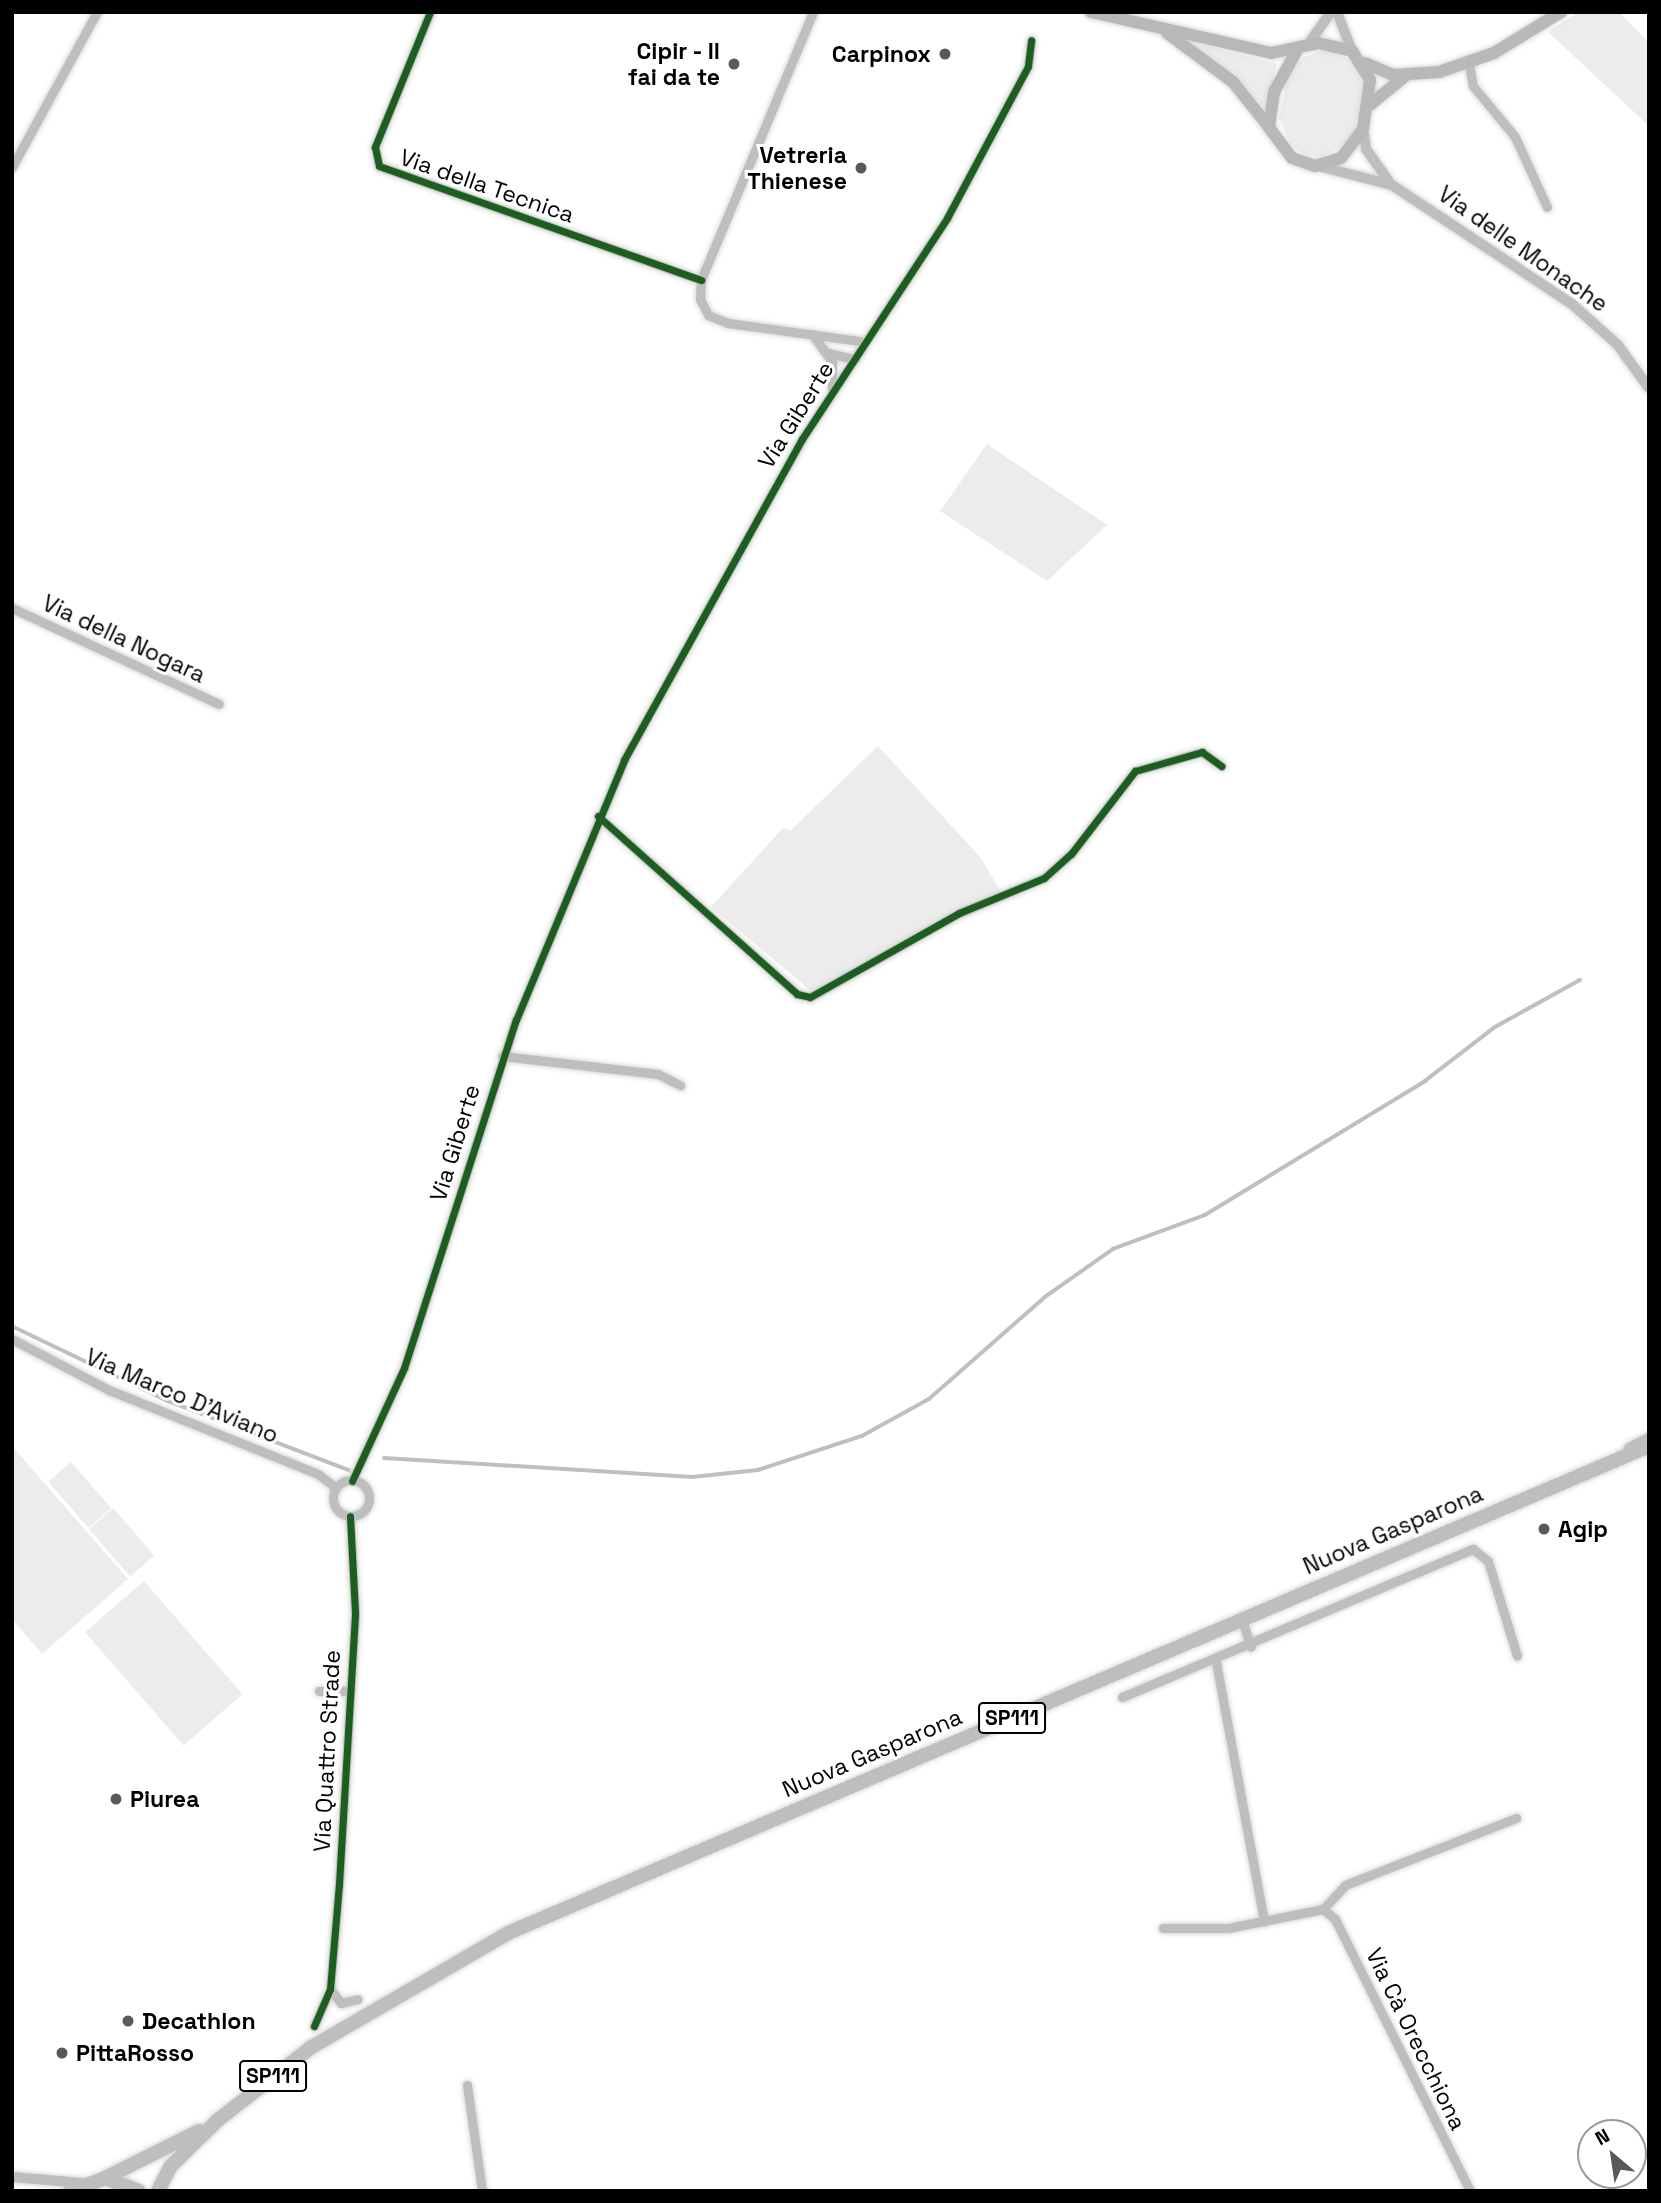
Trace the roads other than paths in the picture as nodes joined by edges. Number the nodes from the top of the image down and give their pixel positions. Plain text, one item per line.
1 (97, 12) edge
2 (430, 12) edge
3 (813, 12) edge
4 (1091, 12) edge
5 (1331, 12) edge
6 (1337, 12) edge
7 (1561, 12) edge
8 (1161, 28) junction
9 (1031, 40) dead end
10 (1301, 49) junction
11 (1352, 51) junction
12 (1365, 63) junction
13 (1469, 64) junction
14 (1408, 75) junction
15 (1367, 110) junction
16 (1269, 127) junction
17 (1363, 129) junction
18 (1315, 166) junction
19 (12, 167) edge
20 (1392, 185) junction
21 (1547, 207) dead end
22 (701, 280) junction
23 (813, 334) junction
24 (841, 338) junction
25 (866, 342) junction
26 (828, 353) junction
27 (855, 359) junction
28 (1649, 388) edge
29 (831, 392) junction
30 (12, 608) edge
31 (219, 704) dead end
32 (1221, 766) dead end
33 (598, 816) junction
34 (502, 1056) junction
35 (680, 1085) dead end
36 (12, 1339) edge
37 (1649, 1438) edge
38 (1649, 1446) edge
39 (1592, 1470) junction
40 (352, 1481) junction
41 (336, 1488) junction
42 (350, 1516) junction
43 (1242, 1620) junction
44 (1251, 1647) junction
45 (1517, 1656) dead end
46 (1216, 1662) junction
47 (319, 1691) dead end
48 (350, 1691) junction
49 (1122, 1697) dead end
50 (1516, 1818) dead end
51 (1323, 1909) junction
52 (1264, 1922) junction
53 (1163, 1928) dead end
54 (330, 1989) junction
55 (358, 1999) dead end
56 (314, 2026) dead end
57 (467, 2085) dead end
58 (218, 2120) junction
59 (12, 2177) edge
60 (105, 2178) junction
61 (76, 2187) edge
62 (139, 2191) edge
63 (158, 2191) edge
64 (482, 2191) edge
65 (1470, 2191) edge

1 - 19 street
2 - 22 street, Via della Tecnica
3 - 22 street
4 - 8 main road
5 - 10 street
6 - 11 street
7 - 13 main road
8 - 10 main road
8 - 16 main road
9 - 25 street, Via Giberte
10 - 11 main road
10 - 16 main road
11 - 12 main road
12 - 14 main road
12 - 15 main road
13 - 14 main road
13 - 21 street
14 - 15 main road
15 - 17 main road
16 - 18 main road
17 - 18 main road
17 - 20 street
18 - 20 street
20 - 28 street, Via delle Monache
22 - 23 street
23 - 24 street
23 - 26 street
24 - 25 street
24 - 27 street
25 - 27 street, Via Giberte
26 - 27 street
26 - 29 street
27 - 29 street, Via Giberte
29 - 33 street, Via Giberte
30 - 31 street, Via della Nogara
32 - 33 street
33 - 34 street, Via Giberte
34 - 35 street
34 - 40 street, Via Giberte
36 - 41 street, Via Marco D'Aviano
37 - 39 street
38 - 39 main road, Nuova Gasparona / SP111
39 - 43 main road, Nuova Gasparona / SP111
40 - 41 street
40 - 42 street
41 - 42 street
42 - 48 street, Via Quattro Strade
43 - 44 street
43 - 58 main road, Nuova Gasparona / SP111
44 - 45 street
44 - 46 street
46 - 49 street
46 - 52 street
47 - 48 street
48 - 54 street, Via Quattro Strade
50 - 51 street
51 - 52 street
51 - 65 street, Via Cà Orecchiona
52 - 53 street
54 - 55 street
54 - 56 street, Via Quattro Strade
57 - 64 street
58 - 60 main road, Nuova Gasparona / SP111
58 - 63 main road, Nuova Gasparona / SP111
59 - 61 street
60 - 61 main road, Nuova Gasparona / SP111
60 - 62 main road

